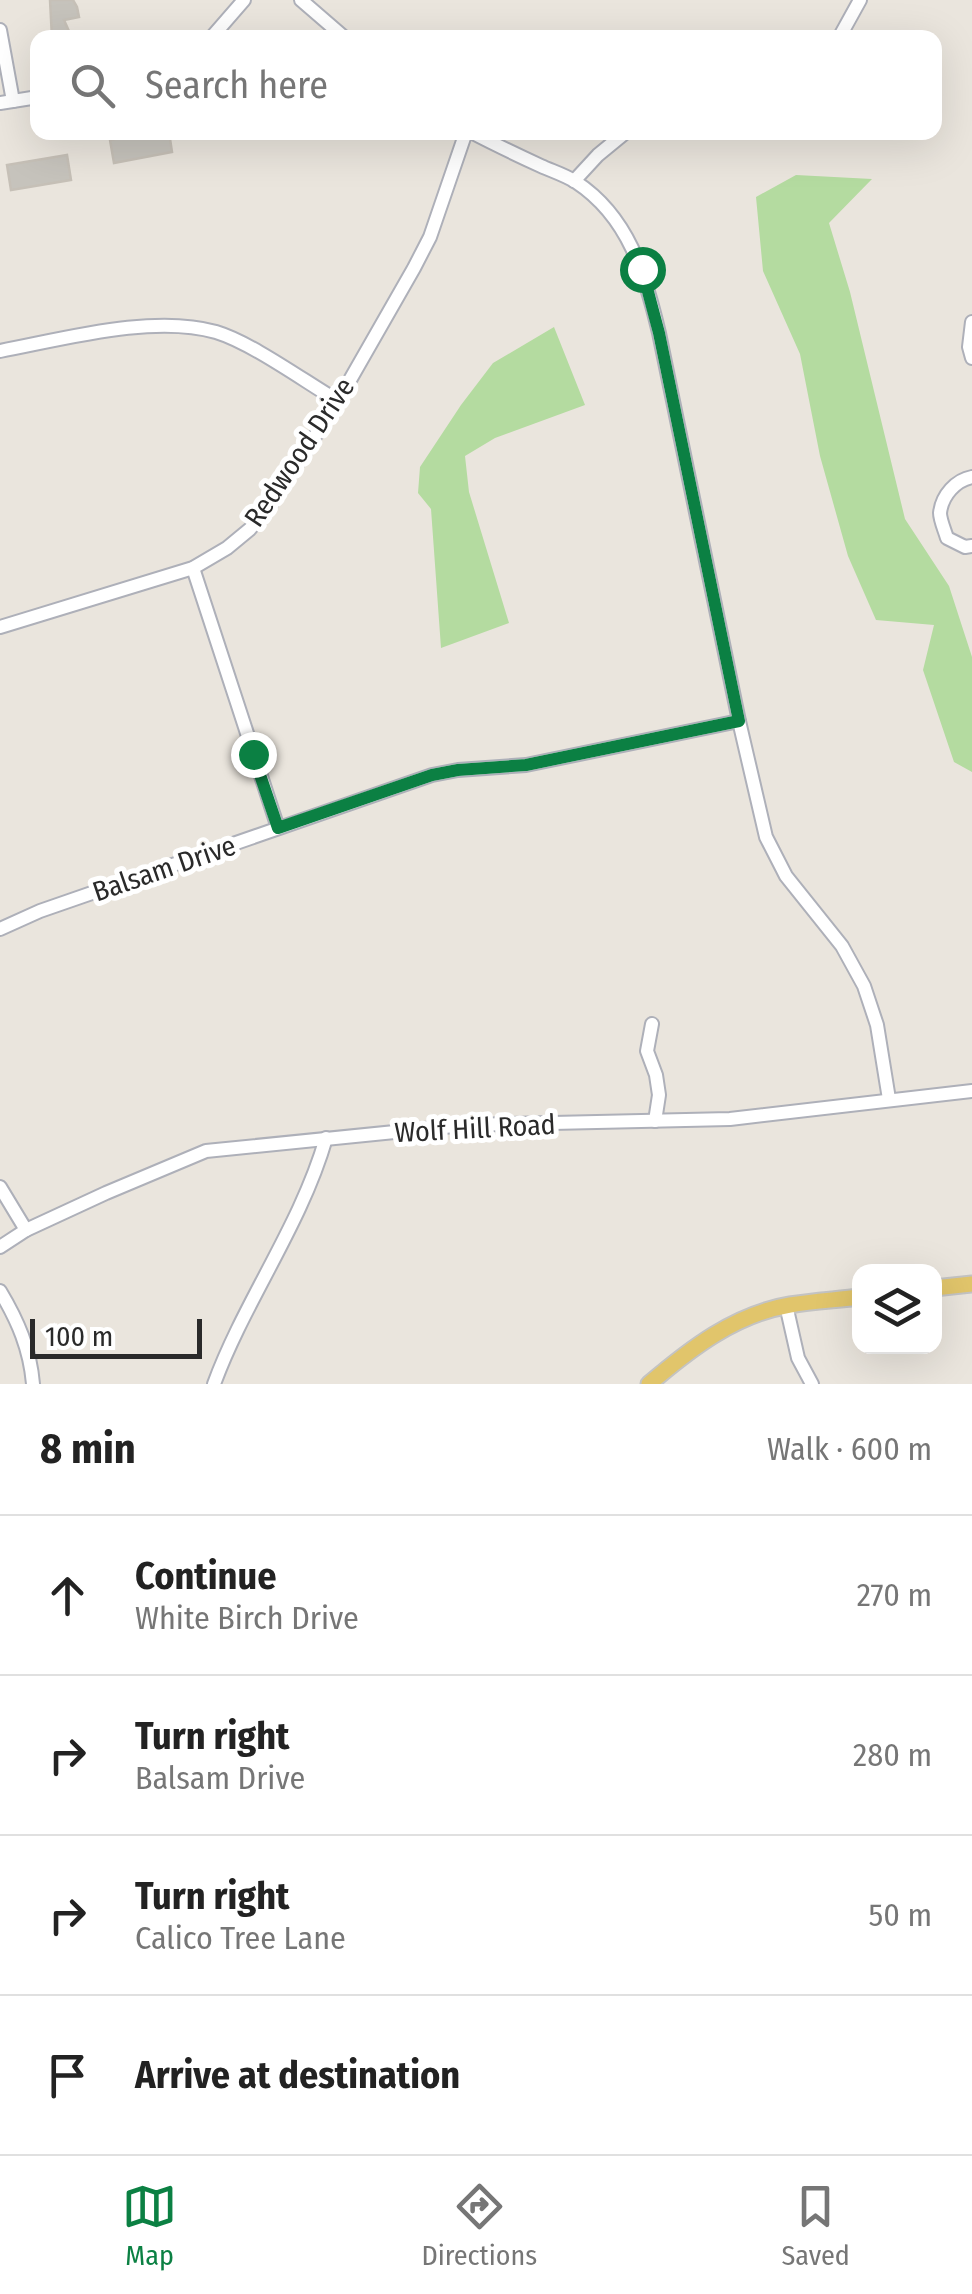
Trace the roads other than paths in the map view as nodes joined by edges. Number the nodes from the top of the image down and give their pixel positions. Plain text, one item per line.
1 (244, 0) edge
2 (301, 0) edge
3 (860, 0) edge
4 (0, 30) edge
5 (218, 30) edge
6 (336, 30) edge
7 (843, 30) edge
8 (6, 102) edge
9 (465, 140) edge
10 (485, 140) edge
11 (616, 140) edge
12 (574, 181) junction
13 (972, 322) edge
14 (0, 350) edge
15 (972, 358) edge
16 (338, 401) junction
17 (972, 477) edge
18 (972, 546) edge
19 (192, 568) junction
20 (0, 627) edge
21 (739, 721) junction
22 (278, 828) junction
23 (0, 929) edge
24 (652, 1024) dead end
25 (972, 1091) edge
26 (889, 1099) junction
27 (655, 1121) junction
28 (326, 1138) junction
29 (0, 1187) edge
30 (26, 1230) junction
31 (0, 1247) edge
32 (972, 1284) edge
33 (942, 1287) edge
34 (0, 1291) edge
35 (852, 1298) edge
36 (786, 1305) junction
37 (34, 1384) edge
38 (214, 1384) edge
39 (649, 1384) edge
40 (812, 1384) edge

1 - 5 street
2 - 6 street
3 - 7 street
4 - 8 street
9 - 16 street, Redwood Drive
10 - 12 street
11 - 12 street
12 - 21 street
13 - 15 street
14 - 16 street
16 - 19 street, Redwood Drive
17 - 18 street
19 - 20 street, Redwood Drive
19 - 22 street
21 - 22 street, Balsam Drive
21 - 26 street
22 - 23 street, Balsam Drive
24 - 27 street
25 - 26 street, Wolf Hill Road
26 - 27 street, Wolf Hill Road
27 - 28 street, Wolf Hill Road
28 - 30 street, Wolf Hill Road
28 - 38 street
29 - 30 street
30 - 31 street, Wolf Hill Road
32 - 33 main road
34 - 37 street
35 - 36 main road
36 - 39 main road
36 - 40 street

